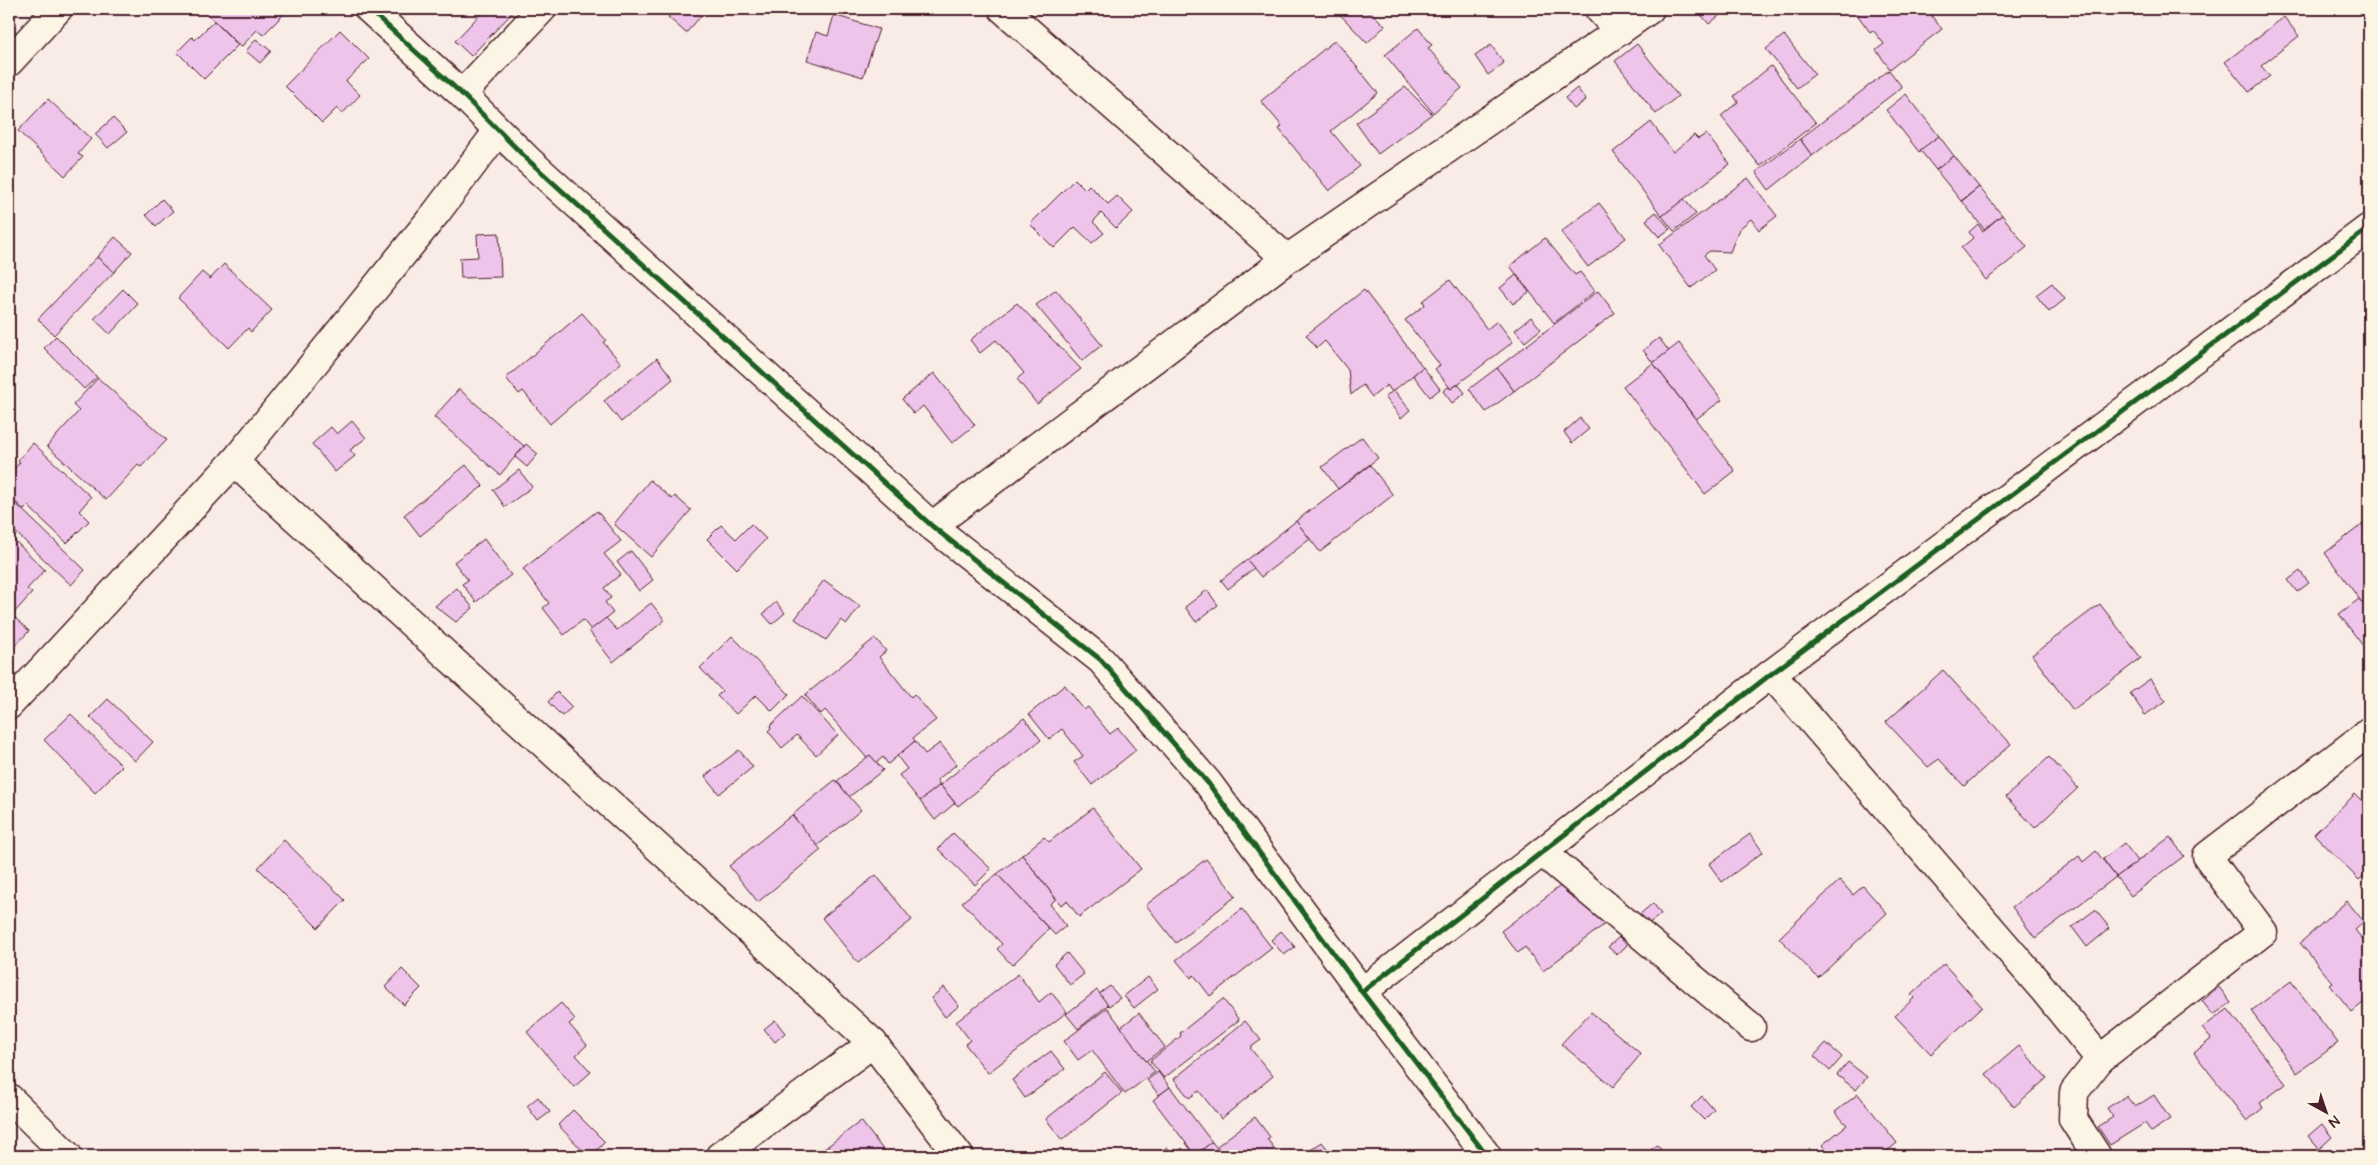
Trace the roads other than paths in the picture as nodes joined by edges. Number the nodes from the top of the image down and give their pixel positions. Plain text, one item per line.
1 (58, 9) edge
2 (370, 9) edge
3 (542, 9) edge
4 (1003, 9) edge
5 (1599, 9) edge
6 (1650, 9) edge
7 (1619, 31) junction
8 (9, 62) edge
9 (462, 94) junction
10 (498, 131) junction
11 (2369, 228) edge
12 (1287, 260) junction
13 (234, 462) junction
14 (932, 526) junction
15 (1772, 674) junction
16 (9, 704) edge
17 (2369, 732) edge
18 (1542, 852) junction
19 (1362, 992) junction
20 (1751, 1027) dead end
21 (873, 1042) junction
22 (2100, 1059) junction
23 (9, 1098) edge
24 (68, 1156) edge
25 (720, 1156) edge
26 (959, 1156) edge
27 (1487, 1156) edge
28 (2097, 1156) edge

1 - 8 street
2 - 9 street
3 - 9 street
4 - 12 street
5 - 7 street
6 - 7 street
7 - 12 street
9 - 10 street
10 - 13 street
10 - 14 street
11 - 15 street
12 - 14 street
13 - 16 street
13 - 21 street
14 - 19 street
15 - 18 street
15 - 22 street
17 - 22 street
18 - 19 street
18 - 20 street
19 - 27 street
21 - 25 street
21 - 26 street
22 - 28 street
23 - 24 street

